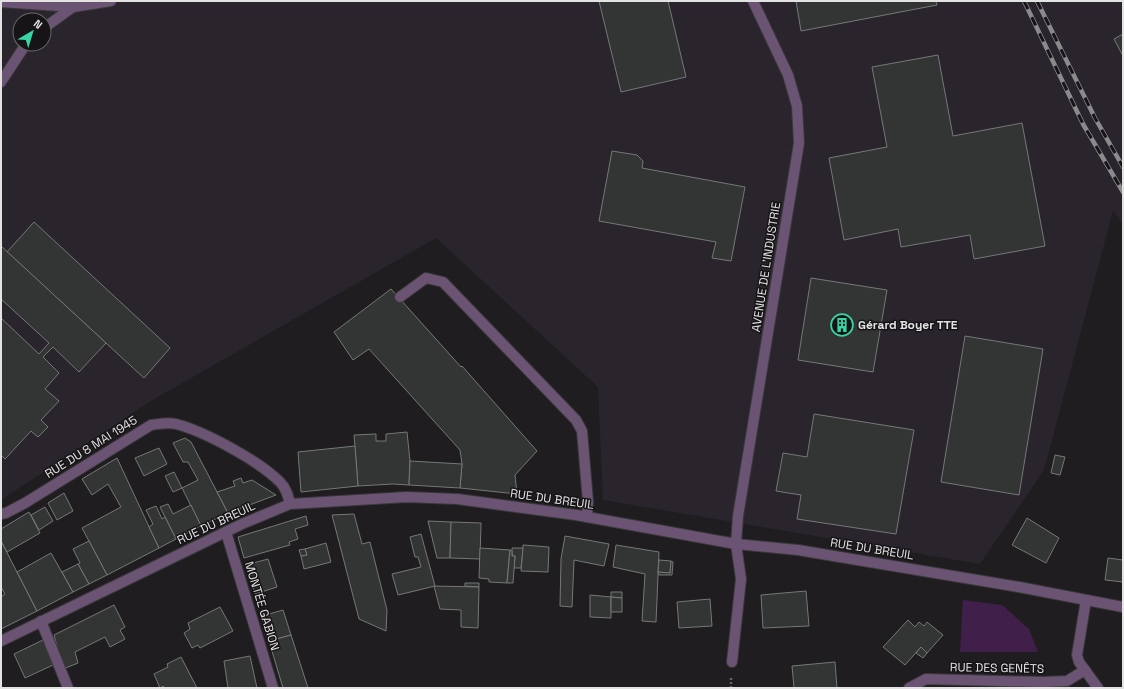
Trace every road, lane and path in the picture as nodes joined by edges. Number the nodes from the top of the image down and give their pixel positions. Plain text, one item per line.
1 (111, 1) edge
2 (753, 1) edge
3 (1, 2) edge
4 (73, 7) junction
5 (52, 22) edge
6 (21, 52) edge
7 (1, 82) edge
8 (400, 297) dead end
9 (290, 504) junction
10 (1, 514) edge
11 (587, 517) junction
12 (226, 532) junction
13 (736, 544) junction
14 (1086, 600) junction
15 (1123, 606) edge
16 (41, 621) junction
17 (1, 641) edge
18 (732, 662) dead end
19 (1085, 670) junction
20 (68, 688) edge
21 (273, 688) edge
22 (909, 688) edge
23 (1098, 688) edge

1 - 4 street
2 - 13 street, AVENUE DE L'INDUSTRIE
3 - 4 street
4 - 5 street
6 - 7 street
8 - 11 street
9 - 10 street, RUE DU 8 MAI 1945
9 - 11 street, RUE DU BREUIL
9 - 12 street, RUE DU BREUIL
11 - 13 street, RUE DU BREUIL
12 - 16 street, RUE DU BREUIL
12 - 21 street, MONTÉE GABION
13 - 14 street, RUE DU BREUIL
13 - 18 street, AVENUE DE L'INDUSTRIE
14 - 15 street, RUE DU BREUIL
14 - 19 street
16 - 17 street, RUE DU BREUIL
16 - 20 street
19 - 22 street, RUE DES GENÊTS
19 - 23 street

